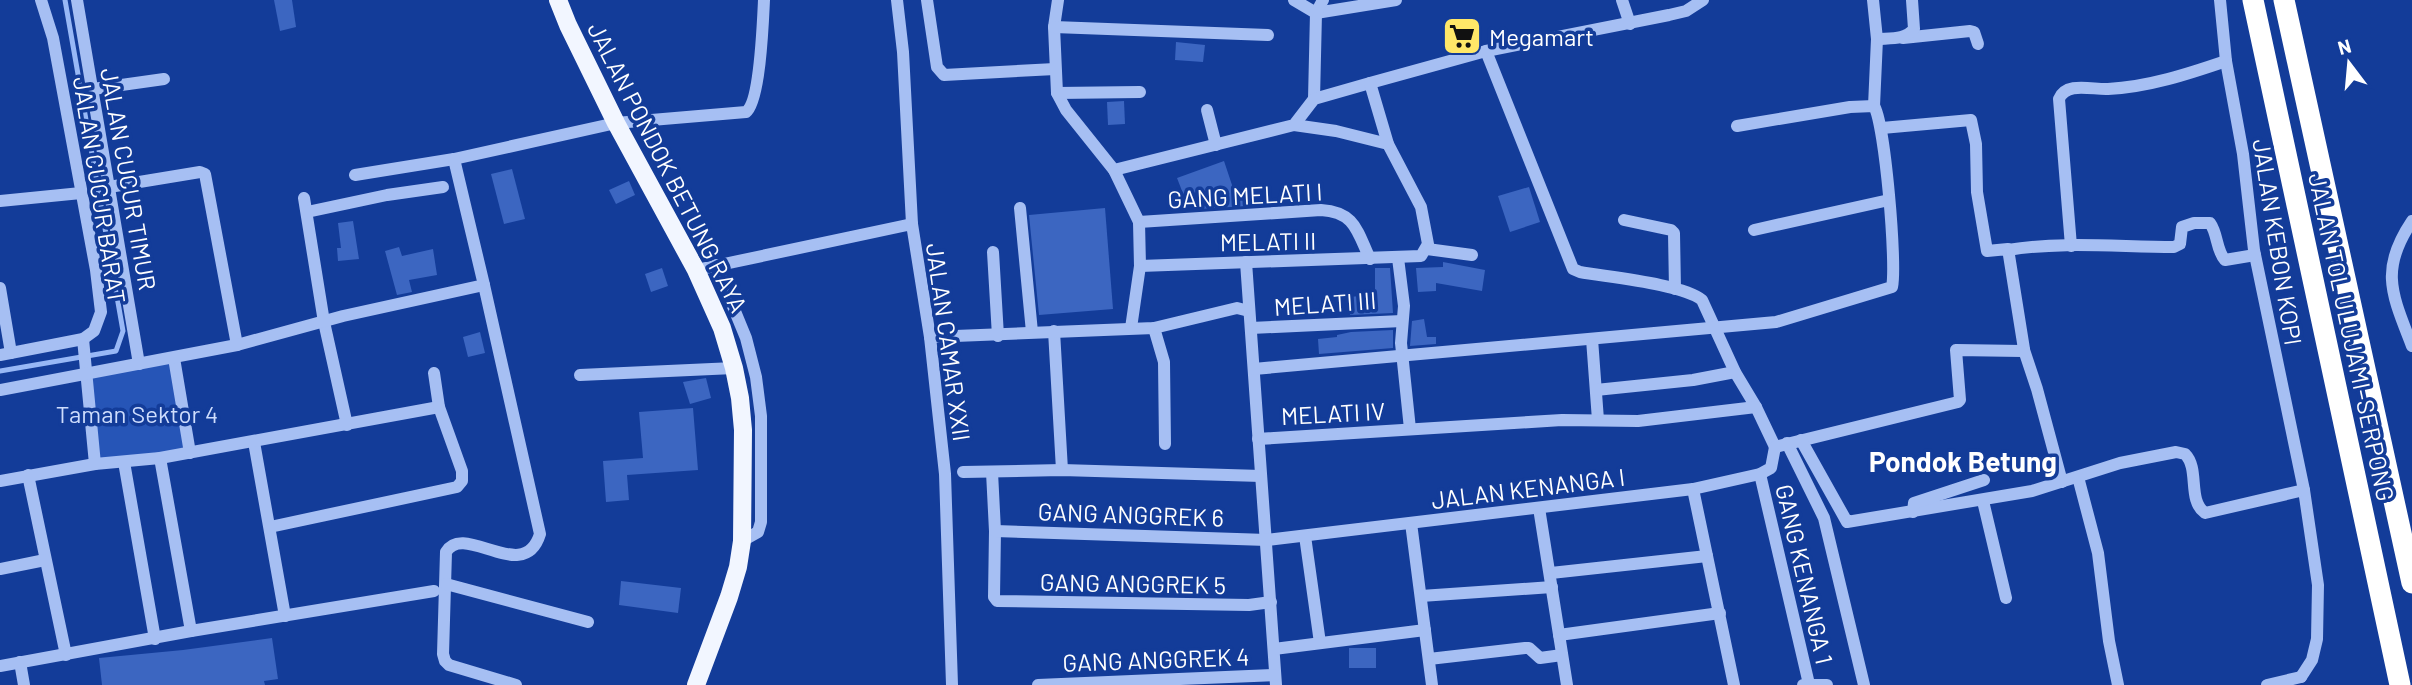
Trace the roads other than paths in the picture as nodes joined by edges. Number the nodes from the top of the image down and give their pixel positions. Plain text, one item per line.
1 (41, 0) edge
2 (558, 0) edge
3 (764, 0) edge
4 (897, 0) edge
5 (927, 0) edge
6 (1058, 0) edge
7 (1294, 0) edge
8 (1322, 0) edge
9 (1396, 0) edge
10 (1622, 0) edge
11 (1703, 0) edge
12 (1873, 0) edge
13 (1912, 0) edge
14 (2220, 0) edge
15 (2253, 0) edge
16 (2284, 0) edge
17 (80, 1) edge
18 (1316, 13) junction
19 (1630, 24) junction
20 (1054, 27) junction
21 (1268, 35) dead end
22 (1903, 38) junction
23 (1877, 39) junction
24 (1978, 44) dead end
25 (1486, 51) junction
26 (2226, 61) junction
27 (1055, 69) junction
28 (164, 79) dead end
29 (1370, 83) junction
30 (93, 89) junction
31 (1140, 92) dead end
32 (1057, 93) junction
33 (1314, 99) junction
34 (1207, 110) dead end
35 (1876, 110) junction
36 (616, 123) junction
37 (1294, 125) junction
38 (1737, 126) dead end
39 (1882, 128) junction
40 (1388, 144) junction
41 (1216, 145) junction
42 (454, 159) junction
43 (1114, 170) junction
44 (355, 175) dead end
45 (109, 187) junction
46 (443, 187) dead end
47 (81, 192) junction
48 (304, 198) dead end
49 (1888, 200) junction
50 (0, 201) edge
51 (1020, 208) dead end
52 (307, 212) junction
53 (1624, 220) dead end
54 (2412, 220) edge
55 (1139, 222) junction
56 (912, 224) junction
57 (1754, 230) dead end
58 (2071, 246) junction
59 (1427, 249) junction
60 (2008, 250) junction
61 (993, 252) dead end
62 (1472, 255) dead end
63 (2255, 255) junction
64 (1370, 258) junction
65 (1398, 258) junction
66 (1246, 262) junction
67 (716, 265) junction
68 (1140, 266) junction
69 (696, 270) junction
70 (484, 285) junction
71 (0, 288) edge
72 (1675, 289) junction
73 (1249, 311) junction
74 (1402, 321) junction
75 (324, 322) junction
76 (1717, 327) junction
77 (1131, 328) junction
78 (1158, 328) junction
79 (1251, 328) junction
80 (1054, 331) junction
81 (1032, 332) junction
82 (999, 336) junction
83 (930, 337) junction
84 (1592, 339) junction
85 (83, 342) junction
86 (237, 345) junction
87 (2412, 346) edge
88 (2023, 351) junction
89 (6, 354) edge
90 (1402, 356) junction
91 (174, 358) junction
92 (139, 364) junction
93 (734, 368) junction
94 (1254, 369) junction
95 (86, 370) junction
96 (1735, 372) junction
97 (434, 373) dead end
98 (579, 375) dead end
99 (0, 390) edge
100 (1596, 390) junction
101 (439, 407) junction
102 (1756, 407) junction
103 (1598, 420) junction
104 (347, 425) junction
105 (1410, 429) junction
106 (1258, 439) junction
107 (1801, 440) junction
108 (254, 442) junction
109 (1165, 444) dead end
110 (1781, 445) junction
111 (190, 453) junction
112 (159, 458) junction
113 (124, 463) junction
114 (95, 464) junction
115 (1062, 470) junction
116 (963, 472) dead end
117 (992, 472) junction
118 (1760, 474) junction
119 (28, 475) junction
120 (1261, 476) junction
121 (2078, 477) junction
122 (1984, 480) dead end
123 (0, 481) edge
124 (2062, 482) junction
125 (1693, 489) junction
126 (2304, 490) junction
127 (1983, 501) junction
128 (1539, 508) junction
129 (1913, 512) junction
130 (1411, 523) junction
131 (270, 527) junction
132 (995, 531) junction
133 (1305, 536) junction
134 (1267, 540) junction
135 (742, 541) junction
136 (1707, 556) junction
137 (45, 561) junction
138 (0, 569) edge
139 (1550, 573) junction
140 (2412, 583) edge
141 (1552, 587) junction
142 (440, 588) junction
143 (1421, 596) junction
144 (2006, 598) dead end
145 (1271, 602) junction
146 (1720, 613) junction
147 (285, 616) junction
148 (588, 622) dead end
149 (1425, 630) junction
150 (191, 631) junction
151 (1559, 635) junction
152 (155, 639) junction
153 (1320, 643) junction
154 (1274, 649) junction
155 (66, 655) junction
156 (1562, 655) junction
157 (1429, 659) junction
158 (20, 662) junction
159 (0, 666) edge
160 (1276, 680) edge
161 (2305, 681) edge
162 (1806, 684) edge
163 (24, 685) edge
164 (516, 685) edge
165 (696, 685) edge
166 (952, 685) edge
167 (1038, 685) edge
168 (1432, 685) edge
169 (1567, 685) edge
170 (1734, 685) edge
171 (1827, 685) edge
172 (1864, 685) edge
173 (2118, 685) edge
174 (2267, 685) edge
175 (2400, 685) edge

1 - 47 street, JALAN CUCUR BARAT
2 - 36 main road, JALAN PONDOK BETUNG RAYA
3 - 36 street
4 - 56 street
5 - 27 street
6 - 20 street
7 - 18 street
8 - 18 street
9 - 18 street
10 - 19 street
11 - 19 street
12 - 23 street
13 - 22 street
14 - 26 street, JALAN KEBON KOPI
15 - 175 highway, JALAN TOL ULUJAMI–SERPONG
16 - 140 highway, JALAN TOL ULUJAMI–SERPONG
17 - 30 street, JALAN CUCUR TIMUR
18 - 33 street
19 - 25 street
20 - 21 street
20 - 27 street
22 - 23 street
22 - 24 street
23 - 35 street
25 - 29 street
25 - 72 street
26 - 58 street
26 - 63 street, JALAN KEBON KOPI
27 - 32 street
28 - 30 street
29 - 33 street
29 - 40 street
30 - 45 street, JALAN CUCUR TIMUR
31 - 32 street
32 - 43 street
33 - 37 street
34 - 41 street
35 - 38 street
35 - 39 street
36 - 42 street
36 - 69 main road, JALAN PONDOK BETUNG RAYA
37 - 40 street
37 - 41 street
39 - 49 street
39 - 60 street
40 - 59 street
41 - 43 street
42 - 44 street
42 - 70 street
43 - 55 street
45 - 86 street
45 - 92 street, JALAN CUCUR TIMUR
46 - 52 street
47 - 50 street
47 - 85 street, JALAN CUCUR BARAT
48 - 52 street
49 - 57 street
49 - 76 street
51 - 81 street
52 - 75 street
53 - 72 street
54 - 87 street
55 - 64 street, GANG MELATI I
55 - 68 street
56 - 67 street, JALAN CAMAR XXII
56 - 83 street, JALAN CAMAR XXII
58 - 60 street
58 - 63 street
59 - 62 street
59 - 65 street, MELATI II
60 - 88 street
61 - 82 street
63 - 126 street, JALAN KEBON KOPI
64 - 65 street, MELATI II
64 - 66 street, MELATI II
65 - 74 street
66 - 68 street, MELATI II
66 - 73 street
67 - 69 street, JALAN CAMAR XXII
67 - 135 street
68 - 77 street
69 - 93 main road, JALAN PONDOK BETUNG RAYA
70 - 75 street
70 - 142 street
71 - 89 street
72 - 76 street
73 - 78 street
73 - 79 street
74 - 79 street, MELATI III
74 - 90 street
75 - 86 street
75 - 104 street
76 - 84 street
76 - 96 street
77 - 78 street
77 - 80 street
78 - 109 street
79 - 94 street
80 - 81 street
80 - 115 street
81 - 82 street
82 - 83 street
83 - 166 street, JALAN CAMAR XXII
84 - 90 street
84 - 100 street
85 - 89 street
85 - 95 street
86 - 91 street
88 - 107 street
88 - 124 street
90 - 94 street
90 - 105 street
91 - 92 street
91 - 111 street
92 - 95 street
93 - 98 street
93 - 135 main road, JALAN PONDOK BETUNG RAYA
94 - 106 street
95 - 99 street
95 - 114 street
96 - 100 street
96 - 102 street
97 - 101 street
100 - 103 street
101 - 104 street
101 - 131 street
102 - 103 street, MELATI IV
102 - 110 street
103 - 105 street, MELATI IV
104 - 108 street
105 - 106 street, MELATI IV
106 - 120 street
107 - 110 street
107 - 129 street
108 - 111 street
108 - 131 street
110 - 118 street
110 - 172 street
111 - 112 street
112 - 113 street
112 - 150 street
113 - 114 street
113 - 152 street
114 - 119 street
115 - 117 street
115 - 120 street
116 - 117 street
117 - 132 street
118 - 125 street, JALAN KENANGA I
118 - 162 street, GANG KENANGA 1
119 - 123 street
119 - 137 street
120 - 134 street
121 - 124 street
121 - 126 street
121 - 173 street
122 - 129 street
124 - 127 street
125 - 128 street, JALAN KENANGA I
125 - 136 street
126 - 161 street, JALAN KEBON KOPI
127 - 129 street
127 - 144 street
128 - 130 street, JALAN KENANGA I
128 - 139 street
130 - 133 street, JALAN KENANGA I
130 - 143 street
131 - 147 street
132 - 134 street, GANG ANGGREK 6
132 - 145 street, GANG ANGGREK 5
133 - 134 street, JALAN KENANGA I
133 - 153 street
134 - 145 street
135 - 165 main road, JALAN PONDOK BETUNG RAYA
136 - 139 street
136 - 146 street
137 - 138 street
137 - 155 street
139 - 141 street
141 - 143 street
141 - 151 street
142 - 147 street
142 - 148 street
142 - 164 street
143 - 149 street
145 - 154 street
146 - 151 street
146 - 170 street
147 - 150 street
149 - 153 street
149 - 157 street
150 - 152 street
151 - 156 street
152 - 155 street
153 - 154 street
154 - 160 street
155 - 158 street
156 - 157 street
156 - 169 street
157 - 168 street
158 - 159 street
158 - 163 street
160 - 167 street, GANG ANGGREK 4
161 - 174 street
162 - 171 street

